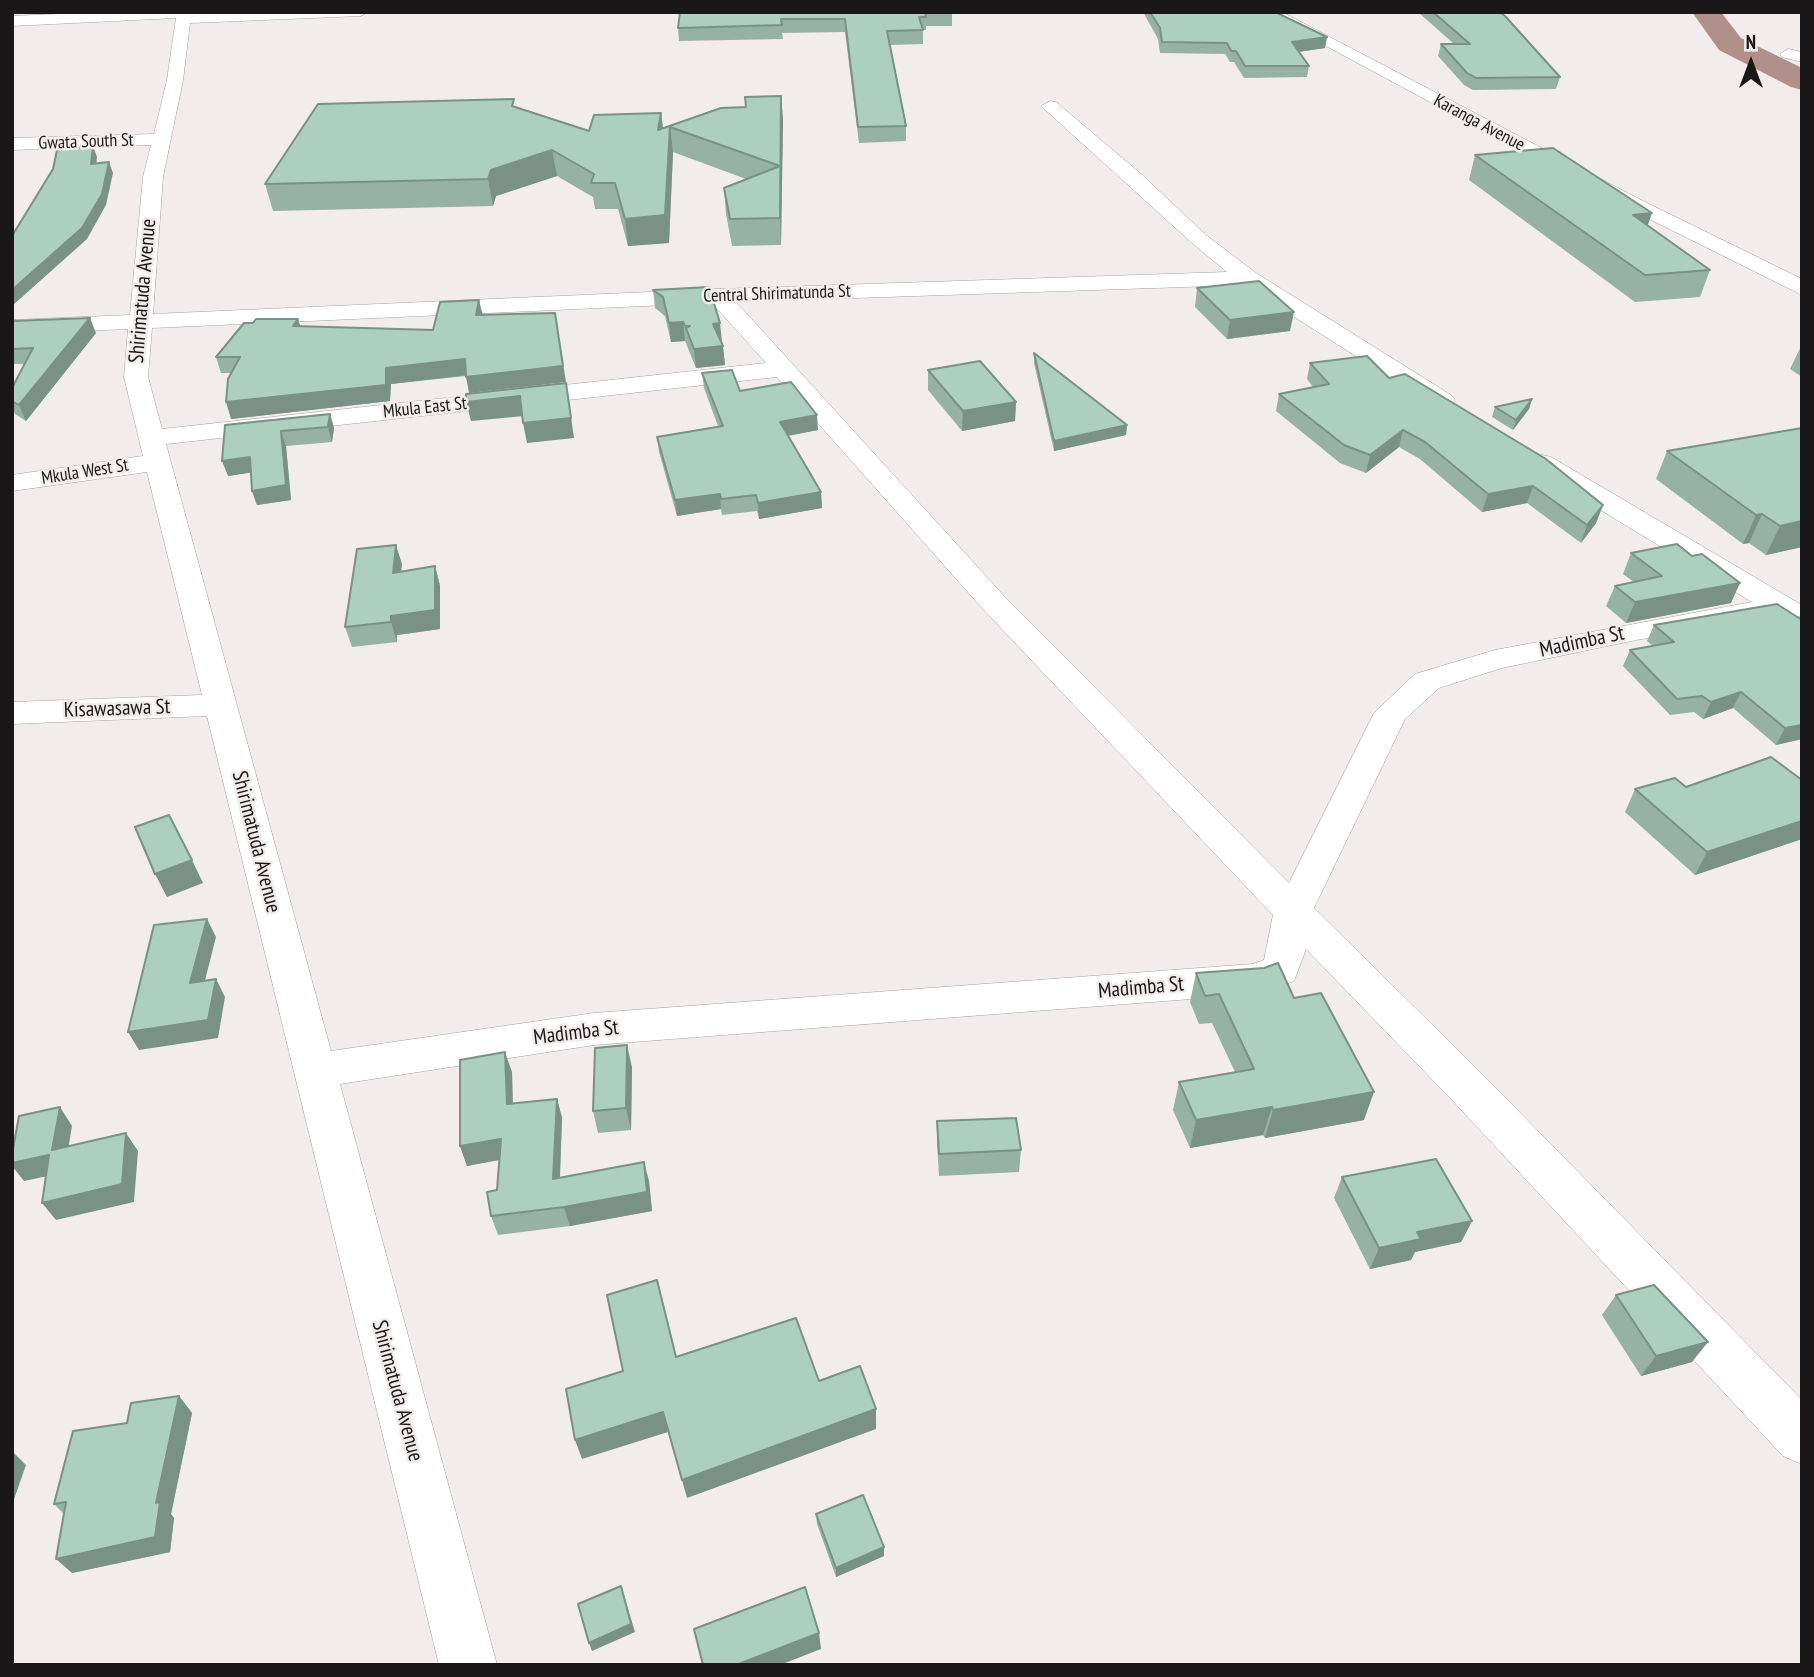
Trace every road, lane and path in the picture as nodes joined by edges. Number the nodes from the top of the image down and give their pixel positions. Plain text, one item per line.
1 (361, 12) edge
2 (1270, 12) edge
3 (281, 14) edge
4 (184, 15) edge
5 (23, 18) edge
6 (1050, 106) dead end
7 (160, 139) junction
8 (12, 144) edge
9 (1248, 278) junction
10 (1802, 288) edge
11 (718, 296) junction
12 (139, 321) junction
13 (12, 327) edge
14 (782, 369) junction
15 (1466, 414) edge
16 (154, 450) junction
17 (1525, 452) edge
18 (12, 483) edge
19 (1791, 613) edge
20 (222, 705) junction
21 (12, 713) edge
22 (1293, 912) junction
23 (314, 1071) junction
24 (1802, 1438) edge
25 (468, 1665) edge

1 - 3 street
2 - 10 street, Karanga Avenue
3 - 4 street
4 - 5 street
4 - 7 street, Shirimatuda Avenue
6 - 9 street
7 - 8 street, Gwata South St
7 - 12 street, Shirimatuda Avenue
9 - 11 street, Central Shirimatunda St
9 - 15 street
11 - 12 street, Central Shirimatunda St
11 - 14 street
12 - 13 street, Central Shirimatunda St
12 - 16 street, Shirimatuda Avenue
14 - 16 street, Mkula East St
14 - 22 street
16 - 18 street, Mkula West St
16 - 20 street, Shirimatuda Avenue
17 - 19 street
19 - 22 street, Madimba St
20 - 21 street, Kisawasawa St
20 - 23 street, Shirimatuda Avenue
22 - 23 street, Madimba St
22 - 24 street
23 - 25 street, Shirimatuda Avenue

